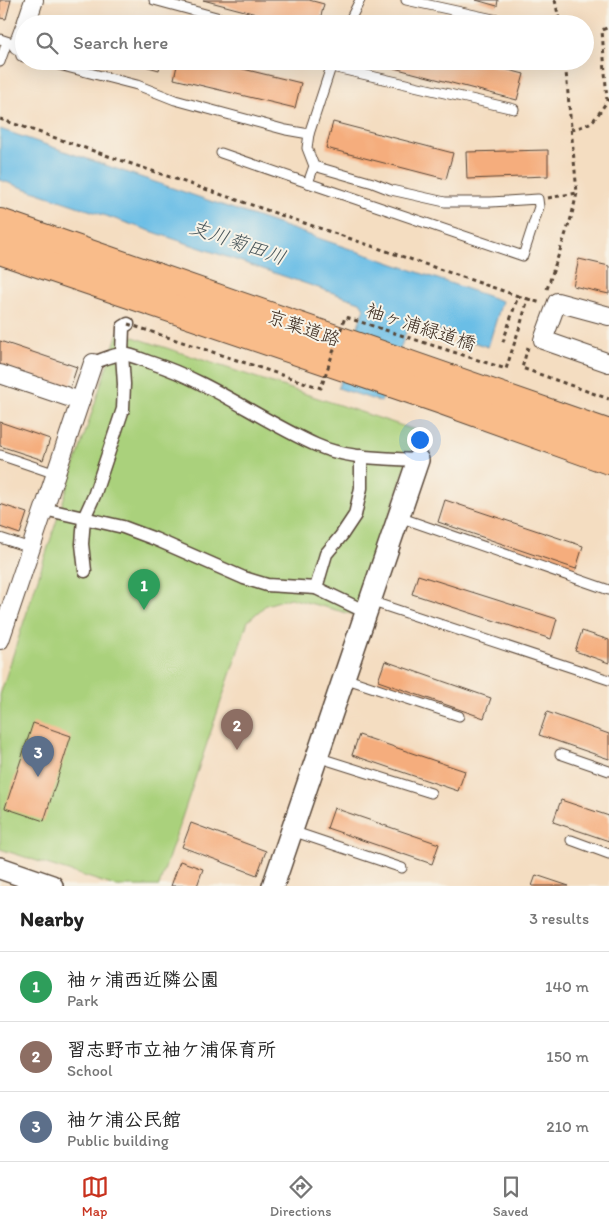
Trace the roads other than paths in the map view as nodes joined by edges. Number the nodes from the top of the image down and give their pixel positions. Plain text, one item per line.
1 (34, 0) edge
2 (154, 0) edge
3 (360, 0) edge
4 (406, 0) edge
5 (29, 15) edge
6 (209, 15) edge
7 (352, 15) edge
8 (475, 15) edge
9 (12, 46) edge
10 (0, 62) edge
11 (78, 70) edge
12 (330, 70) edge
13 (356, 70) edge
14 (514, 109) dead end
15 (308, 134) junction
16 (220, 153) dead end
17 (314, 166) junction
18 (308, 183) junction
19 (0, 223) edge
20 (0, 250) edge
21 (609, 316) edge
22 (128, 324) road end
23 (340, 353) junction
24 (122, 354) junction
25 (609, 362) edge
26 (93, 363) joint
27 (0, 374) edge
28 (406, 375) junction
29 (80, 400) junction
30 (609, 434) edge
31 (0, 455) edge
32 (361, 456) junction
33 (418, 460) joint
34 (609, 460) edge
35 (56, 474) junction
36 (44, 509) junction
37 (398, 516) junction
38 (84, 518) junction
39 (0, 538) edge
40 (31, 548) junction
41 (85, 571) dead end
42 (316, 588) junction
43 (609, 590) edge
44 (368, 606) junction
45 (0, 640) edge
46 (344, 678) junction
47 (609, 680) edge
48 (460, 716) dead end
49 (560, 754) dead end
50 (317, 757) junction
51 (609, 771) edge
52 (431, 793) dead end
53 (292, 830) junction
54 (571, 840) dead end
55 (609, 854) edge
56 (0, 868) edge
57 (402, 868) dead end
58 (52, 886) edge
59 (273, 886) edge

1 - 5 street
2 - 6 lane
3 - 7 lane
4 - 8 lane
9 - 10 lane
11 - 15 lane
12 - 15 lane
13 - 14 lane
15 - 17 lane
16 - 18 lane
17 - 18 lane
17 - 18 lane
19 - 23 highway, 京葉道路
20 - 23 highway, 京葉道路
21 - 25 street
22 - 24 street
23 - 28 highway, 京葉道路
24 - 26 street
24 - 32 street
24 - 38 street
26 - 29 street
27 - 29 street
28 - 30 highway, 京葉道路
28 - 34 highway, 京葉道路
29 - 35 street
31 - 35 lane
32 - 33 street
32 - 42 street
33 - 37 street
35 - 36 street
36 - 38 street
36 - 40 street
37 - 43 lane
37 - 44 street
38 - 41 street
38 - 42 street
39 - 40 lane
40 - 45 street
42 - 44 street
44 - 46 street
44 - 47 lane
46 - 48 lane
46 - 50 street
49 - 51 lane
50 - 52 lane
50 - 53 street
53 - 57 lane
53 - 59 street
54 - 55 lane
56 - 58 street

